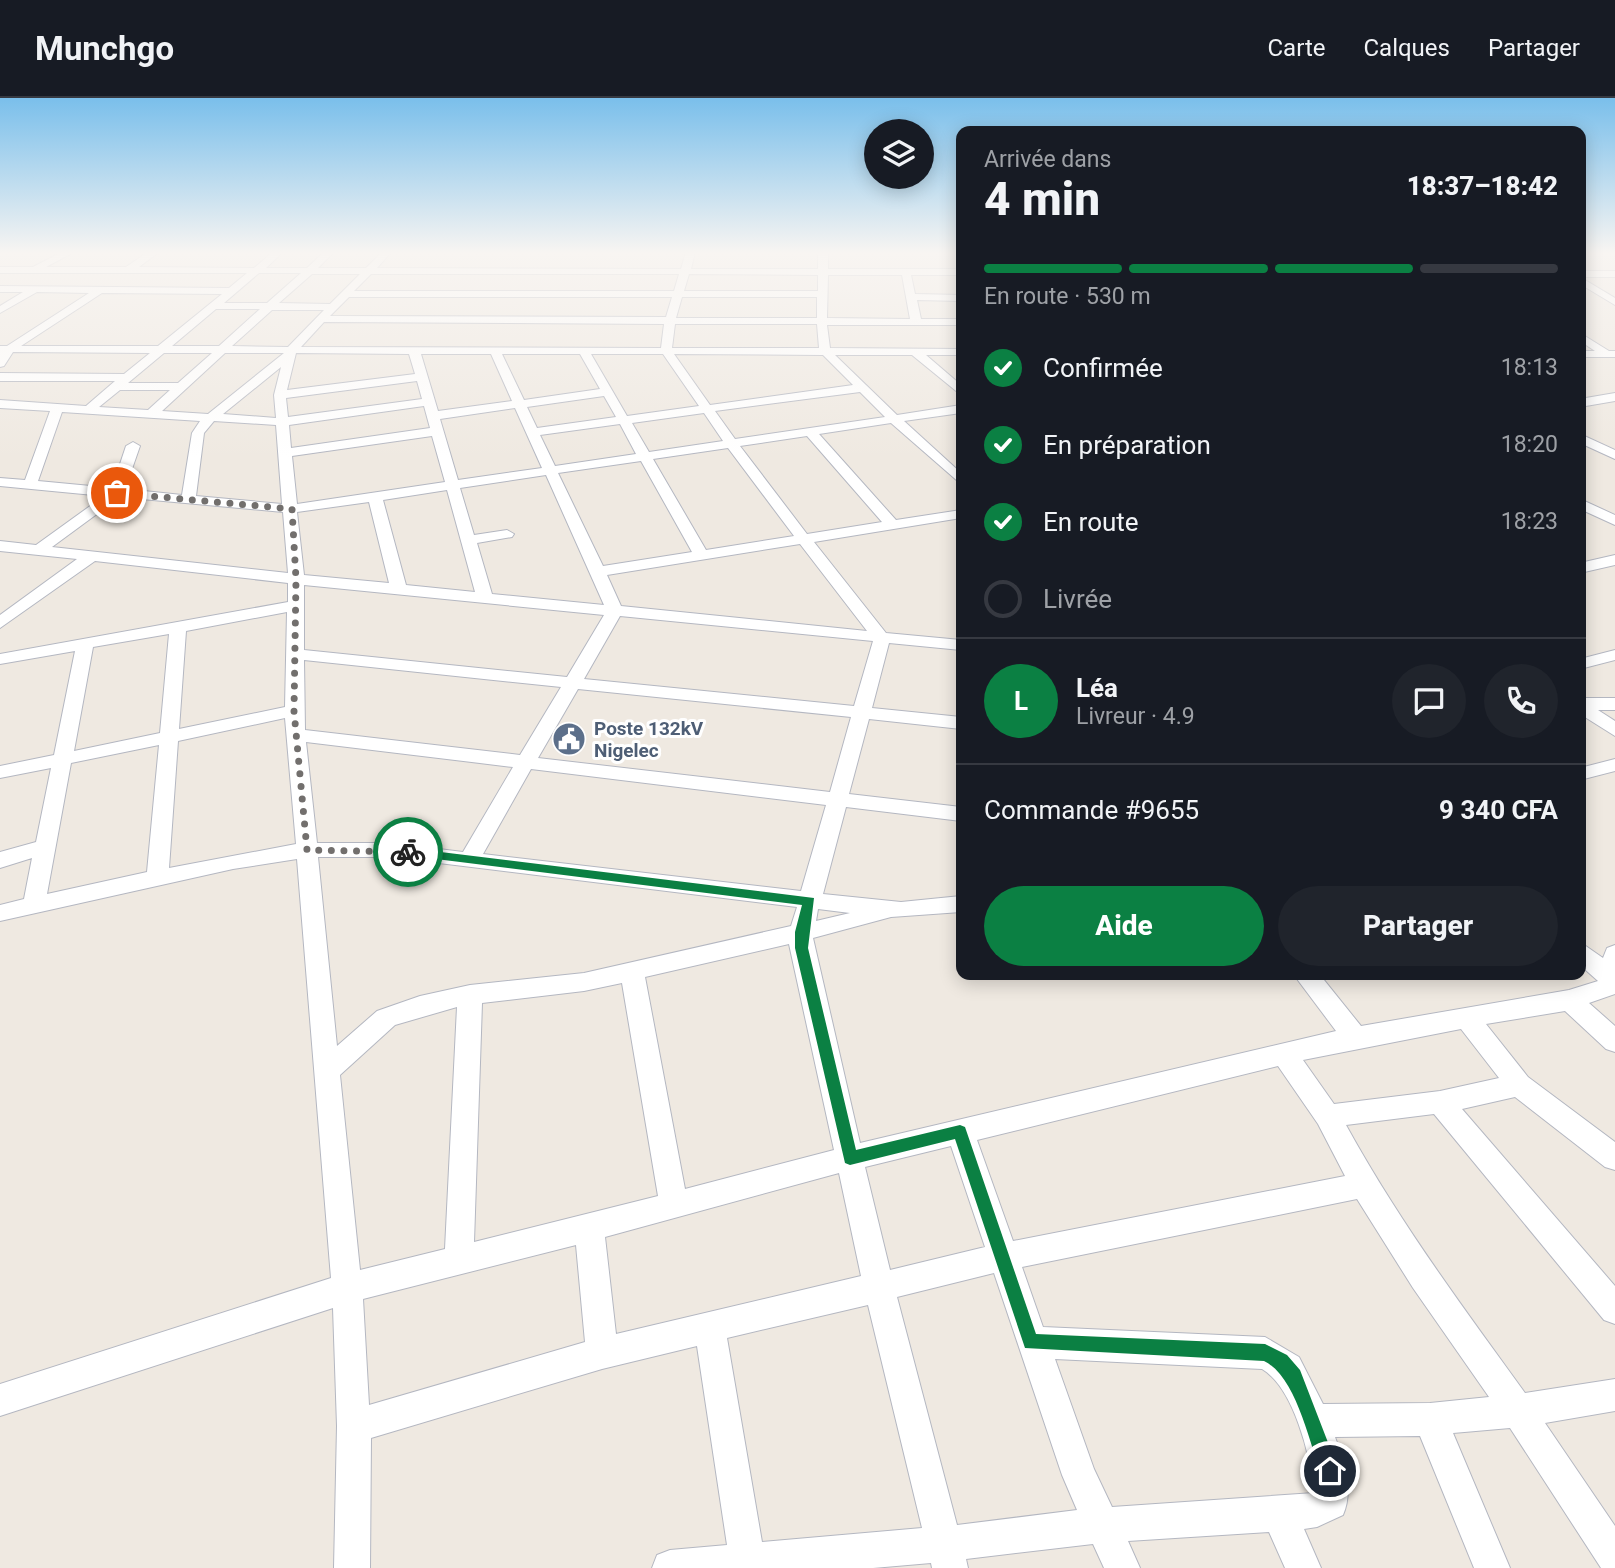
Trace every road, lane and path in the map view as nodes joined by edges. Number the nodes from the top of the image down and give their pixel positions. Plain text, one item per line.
1 (670, 320) edge
2 (50, 321) edge
3 (197, 321) edge
4 (255, 321) edge
5 (319, 321) edge
6 (524, 321) edge
7 (762, 321) edge
8 (823, 321) junction
9 (916, 321) joint
10 (956, 321) edge
11 (1586, 339) edge
12 (4, 349) edge
13 (162, 349) junction
14 (223, 350) junction
15 (414, 350) junction
16 (501, 351) junction
17 (584, 351) junction
18 (666, 351) junction
19 (825, 351) junction
20 (290, 352) junction
21 (915, 352) junction
22 (956, 352) edge
23 (1586, 354) edge
24 (1611, 354) edge
25 (0, 364) edge
26 (0, 377) edge
27 (422, 377) junction
28 (129, 378) junction
29 (118, 386) junction
30 (181, 387) junction
31 (956, 387) edge
32 (861, 388) junction
33 (607, 392) junction
34 (280, 396) junction
35 (1615, 397) edge
36 (1600, 400) junction
37 (1586, 402) edge
38 (0, 404) edge
39 (521, 404) junction
40 (1615, 406) edge
41 (57, 408) junction
42 (431, 409) junction
43 (706, 409) junction
44 (88, 410) junction
45 (956, 410) edge
46 (150, 415) junction
47 (208, 419) junction
48 (624, 420) junction
49 (895, 420) junction
50 (281, 422) junction
51 (437, 431) junction
52 (534, 432) junction
53 (810, 432) junction
54 (1586, 441) edge
55 (730, 444) junction
56 (133, 446) dead end
57 (285, 453) junction
58 (1615, 455) edge
59 (645, 457) junction
60 (552, 471) junction
61 (956, 475) edge
62 (0, 482) edge
63 (30, 485) junction
64 (453, 486) junction
65 (117, 493) junction
66 (375, 498) junction
67 (188, 500) junction
68 (1586, 506) edge
69 (292, 509) junction
70 (956, 515) edge
71 (1615, 521) edge
72 (892, 524) junction
73 (507, 534) dead end
74 (470, 540) junction
75 (802, 540) junction
76 (0, 546) edge
77 (39, 550) junction
78 (93, 555) junction
79 (702, 556) junction
80 (1615, 560) edge
81 (1586, 566) edge
82 (597, 572) junction
83 (296, 579) junction
84 (399, 590) junction
85 (485, 598) junction
86 (295, 606) junction
87 (615, 610) junction
88 (0, 623) edge
89 (178, 628) junction
90 (882, 638) junction
91 (85, 643) junction
92 (956, 645) edge
93 (294, 654) junction
94 (1615, 655) edge
95 (0, 659) edge
96 (1586, 662) edge
97 (572, 682) junction
98 (1615, 704) edge
99 (1586, 705) edge
100 (1586, 709) edge
101 (294, 711) junction
102 (862, 713) junction
103 (956, 722) edge
104 (1615, 730) edge
105 (296, 735) junction
106 (170, 738) junction
107 (64, 759) junction
108 (524, 761) junction
109 (1615, 765) edge
110 (0, 772) edge
111 (1586, 772) edge
112 (839, 798) junction
113 (956, 813) edge
114 (45, 847) junction
115 (307, 850) junction
116 (469, 859) junction
117 (0, 860) edge
118 (157, 880) junction
119 (809, 901) junction
120 (956, 904) edge
121 (34, 905) junction
122 (901, 910) junction
123 (0, 913) edge
124 (801, 932) junction
125 (1586, 955) edge
126 (632, 971) junction
127 (1615, 972) edge
128 (1310, 980) edge
129 (470, 995) junction
130 (1570, 1000) junction
131 (1465, 1016) junction
132 (1355, 1037) junction
133 (1615, 1042) edge
134 (1285, 1055) junction
135 (328, 1070) junction
136 (1519, 1085) junction
137 (1440, 1102) junction
138 (1327, 1116) junction
139 (960, 1131) junction
140 (850, 1158) junction
141 (1615, 1158) edge
142 (1364, 1185) junction
143 (674, 1205) junction
144 (589, 1228) junction
145 (1003, 1257) junction
146 (458, 1259) junction
147 (879, 1287) junction
148 (347, 1288) junction
149 (1615, 1310) edge
150 (710, 1327) junction
151 (1031, 1342) junction
152 (602, 1353) junction
153 (1615, 1395) edge
154 (0, 1400) edge
155 (1518, 1411) junction
156 (1430, 1419) junction
157 (1312, 1421) junction
158 (354, 1426) junction
159 (1279, 1514) junction
160 (1103, 1525) junction
161 (947, 1556) edge
162 (1615, 1559) edge
163 (747, 1564) edge
164 (352, 1568) edge
165 (670, 1568) edge
166 (1122, 1568) edge
167 (1303, 1568) edge
168 (1493, 1568) edge

1 - 18 street
2 - 12 street
3 - 13 street
4 - 14 street
5 - 20 street
6 - 16 street
7 - 8 street
8 - 9 street
8 - 19 street
9 - 10 street
11 - 24 street
12 - 13 street
12 - 25 street
13 - 14 street
13 - 28 street
14 - 20 street
14 - 30 street
15 - 16 street
15 - 20 street
15 - 27 street
16 - 17 street
16 - 39 street
17 - 18 street
17 - 33 street
18 - 19 street
18 - 43 street
19 - 21 street
19 - 32 street
20 - 34 street
20 - 47 street
21 - 22 street
21 - 31 street
23 - 24 street
26 - 28 street
27 - 34 street
27 - 42 street
28 - 29 street
29 - 30 street
29 - 44 street
30 - 46 street
32 - 43 street
32 - 49 street
33 - 39 street
33 - 48 street
34 - 50 street
35 - 36 street
36 - 37 street
36 - 40 street
38 - 41 street
39 - 42 street
39 - 52 street
41 - 44 street
41 - 63 street
42 - 50 street
42 - 51 street
43 - 48 street
43 - 55 street
44 - 46 street
45 - 49 street
46 - 47 street
47 - 50 street
47 - 67 street
48 - 52 street
48 - 59 street
49 - 53 street
49 - 61 street
50 - 57 street
51 - 57 street
51 - 64 street
52 - 60 street
53 - 55 street
53 - 72 street
54 - 58 street
55 - 59 street
55 - 75 street
56 - 65 street
57 - 69 street
59 - 60 street
59 - 79 street
60 - 64 street
60 - 82 street
62 - 63 street
63 - 65 street
64 - 66 street
64 - 74 street
65 - 67 street
65 - 77 street
66 - 69 street
66 - 84 street
67 - 69 street
68 - 71 street
69 - 83 street
70 - 72 street
72 - 75 street
73 - 74 street
74 - 85 street
75 - 79 street
75 - 90 street
76 - 77 street
77 - 78 street
78 - 83 street
78 - 88 street
79 - 82 street
80 - 81 street
82 - 87 street
83 - 84 street
83 - 86 street
84 - 85 street
85 - 87 street
86 - 89 street
86 - 93 street
87 - 90 street
87 - 97 street
89 - 91 street
89 - 106 street
90 - 92 street
90 - 102 street
91 - 95 street
91 - 107 street
93 - 97 street
93 - 101 street
94 - 96 street
97 - 102 street
97 - 108 street
98 - 99 street
100 - 104 street
101 - 105 street
101 - 106 street
102 - 103 street
102 - 112 street
105 - 108 street
105 - 115 street
106 - 107 street
106 - 118 street
107 - 110 street
107 - 114 street
108 - 112 street
108 - 116 street
109 - 111 street
112 - 113 street
112 - 119 street
114 - 117 street
114 - 121 street
115 - 116 street
115 - 118 street
115 - 135 street
116 - 119 street
118 - 121 street
119 - 122 street
119 - 124 street
120 - 122 street
121 - 123 street
122 - 124 street
124 - 126 street
124 - 140 street
125 - 127 street
126 - 129 street
126 - 143 street
127 - 130 street
128 - 132 street
129 - 135 street
129 - 146 street
130 - 131 street
130 - 133 street
131 - 132 street
131 - 136 street
132 - 134 street
134 - 138 street
134 - 139 street
135 - 148 street
136 - 137 street
136 - 141 street
137 - 138 street
137 - 149 street
138 - 142 street
139 - 140 street
139 - 145 street
140 - 143 street
140 - 147 street
142 - 145 street
142 - 155 street
143 - 144 street
144 - 146 street
144 - 152 street
145 - 147 street
145 - 151 street
146 - 148 street
147 - 150 street
147 - 161 street
148 - 154 street
148 - 158 street
150 - 152 street
150 - 163 street
151 - 157 street
151 - 160 street
152 - 158 street
153 - 155 street
155 - 156 street
155 - 162 street
156 - 157 street
156 - 168 street
157 - 159 street
158 - 164 street
159 - 160 street
159 - 167 street
160 - 161 street
160 - 166 street
161 - 163 street
163 - 165 street

